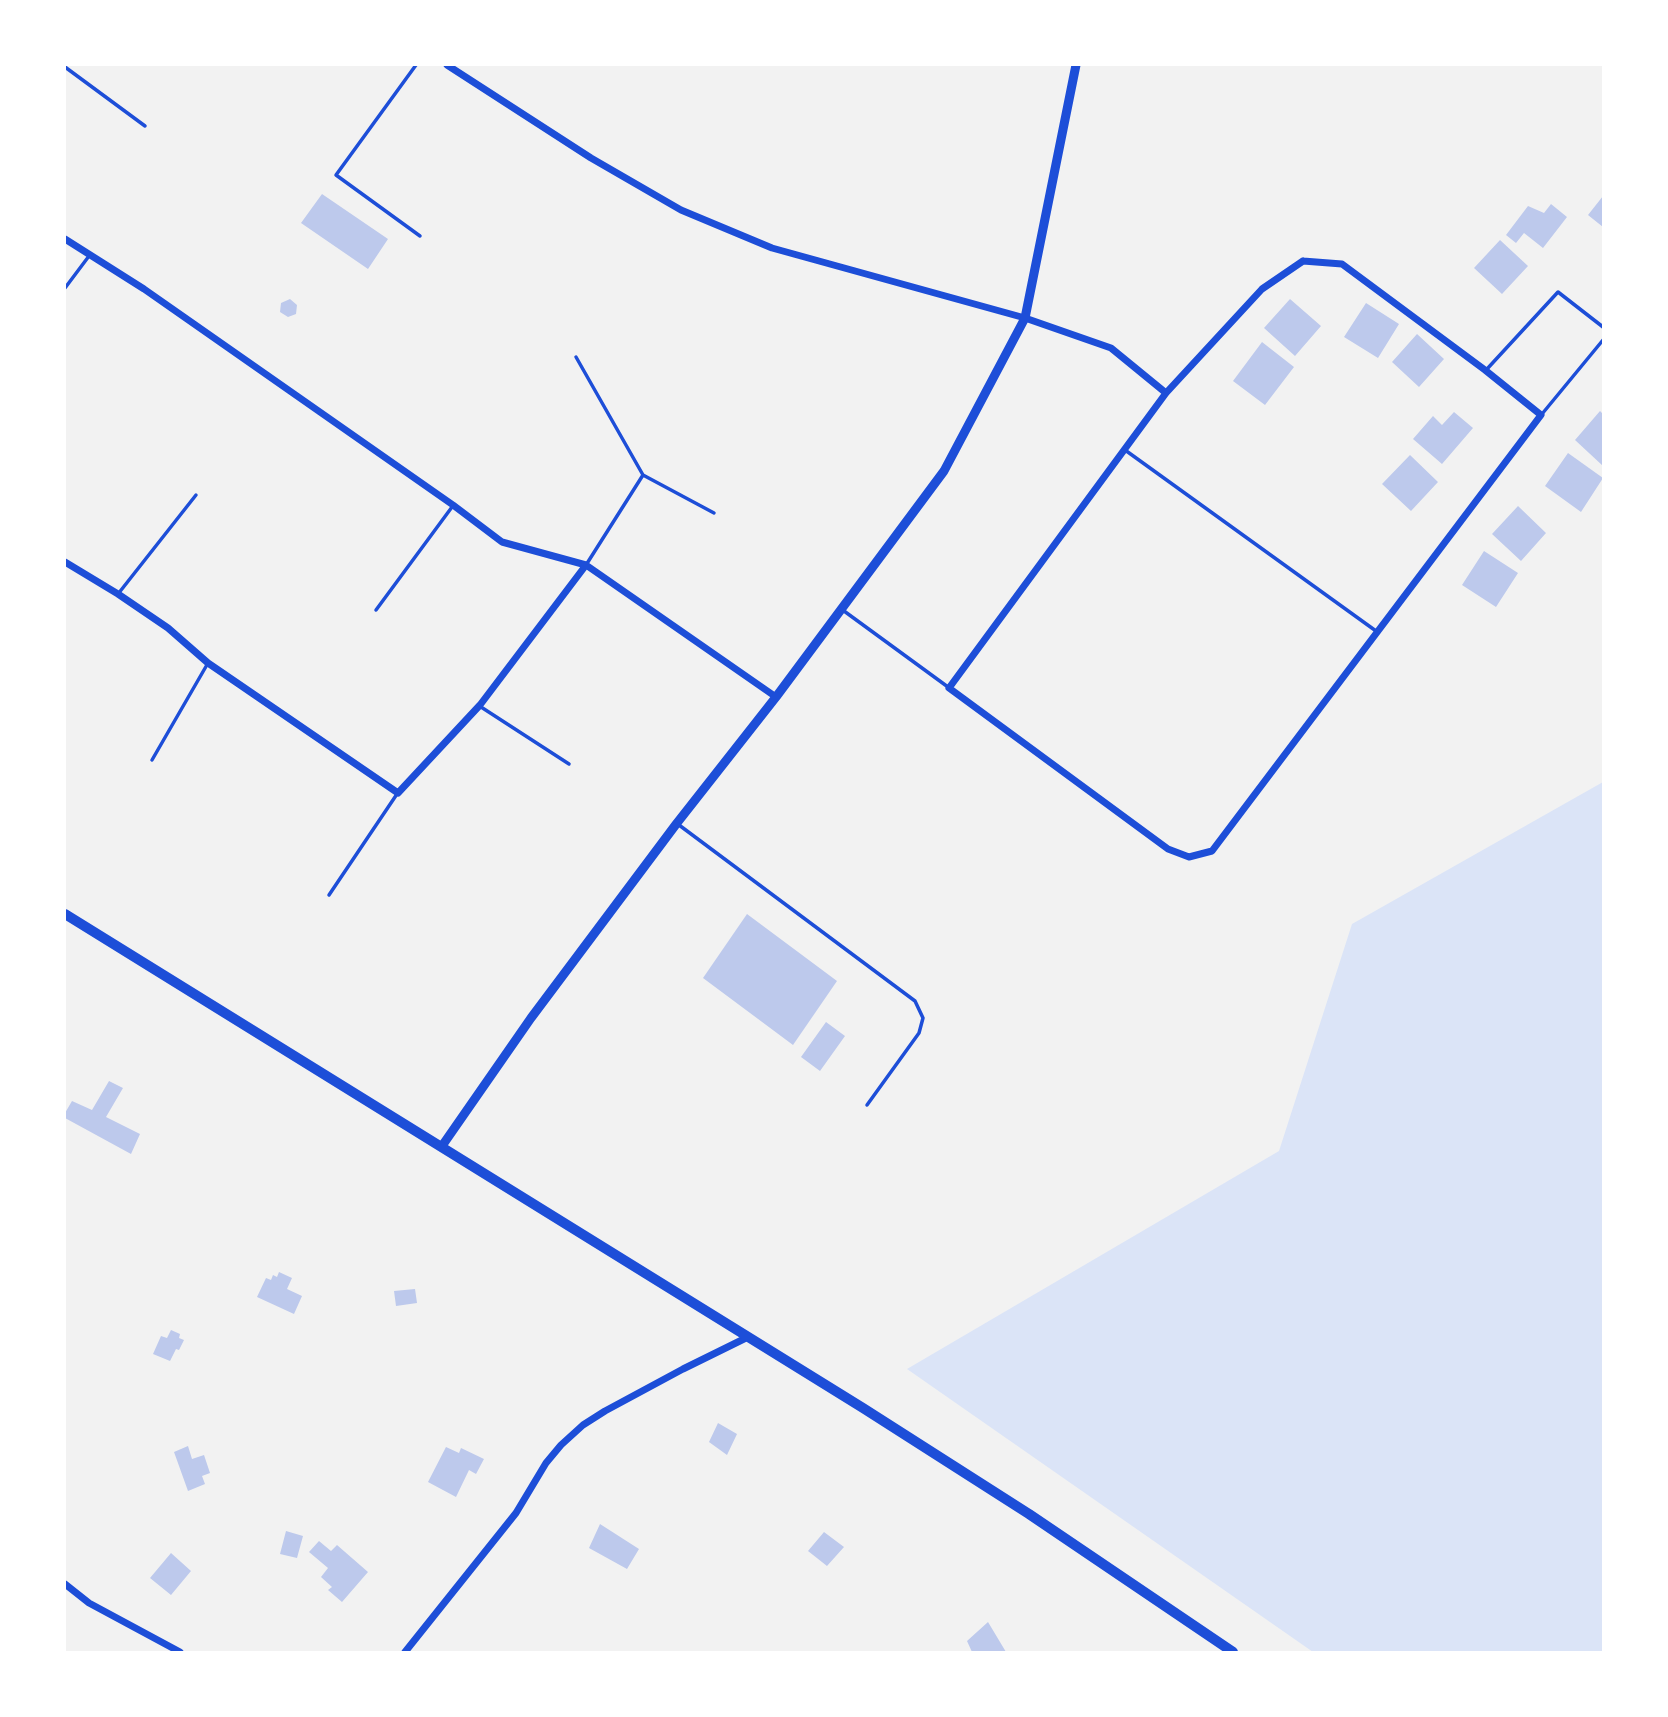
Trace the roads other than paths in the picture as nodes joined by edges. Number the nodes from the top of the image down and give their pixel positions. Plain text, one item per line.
1 (416, 65) edge
2 (447, 65) edge
3 (1076, 65) edge
4 (65, 67) edge
5 (145, 126) dead end
6 (420, 236) dead end
7 (65, 239) edge
8 (91, 254) junction
9 (65, 288) edge
10 (1025, 318) junction
11 (1603, 327) edge
12 (1603, 340) edge
13 (576, 357) dead end
14 (1485, 370) junction
15 (1166, 393) junction
16 (1541, 415) junction
17 (1125, 450) junction
18 (643, 475) junction
19 (196, 495) dead end
20 (453, 505) junction
21 (714, 513) dead end
22 (65, 562) edge
23 (586, 565) junction
24 (118, 594) junction
25 (841, 609) junction
26 (376, 610) dead end
27 (1377, 632) junction
28 (208, 663) junction
29 (949, 688) junction
30 (776, 698) junction
31 (480, 705) junction
32 (152, 760) dead end
33 (569, 764) dead end
34 (398, 793) junction
35 (677, 823) junction
36 (329, 895) dead end
37 (65, 914) edge
38 (867, 1105) dead end
39 (442, 1146) junction
40 (748, 1337) junction
41 (65, 1584) edge
42 (180, 1652) edge
43 (405, 1652) edge
44 (1233, 1652) edge

1 - 6 lane
2 - 10 street
3 - 10 street
4 - 5 lane
7 - 8 street
8 - 9 lane
8 - 20 street
10 - 15 street
10 - 25 street
11 - 14 lane
12 - 16 lane
13 - 18 lane
14 - 15 street
14 - 16 street
15 - 17 street
16 - 27 street
17 - 27 lane
17 - 29 street
18 - 21 lane
18 - 23 lane
19 - 24 lane
20 - 23 street
20 - 26 lane
22 - 24 street
23 - 30 street
23 - 31 street
24 - 28 street
25 - 29 lane
25 - 30 street
27 - 29 street
28 - 32 lane
28 - 34 street
30 - 35 street
31 - 33 lane
31 - 34 street
34 - 36 lane
35 - 38 lane
35 - 39 street
37 - 39 main road
39 - 40 main road
40 - 43 street
40 - 44 main road
41 - 42 street

